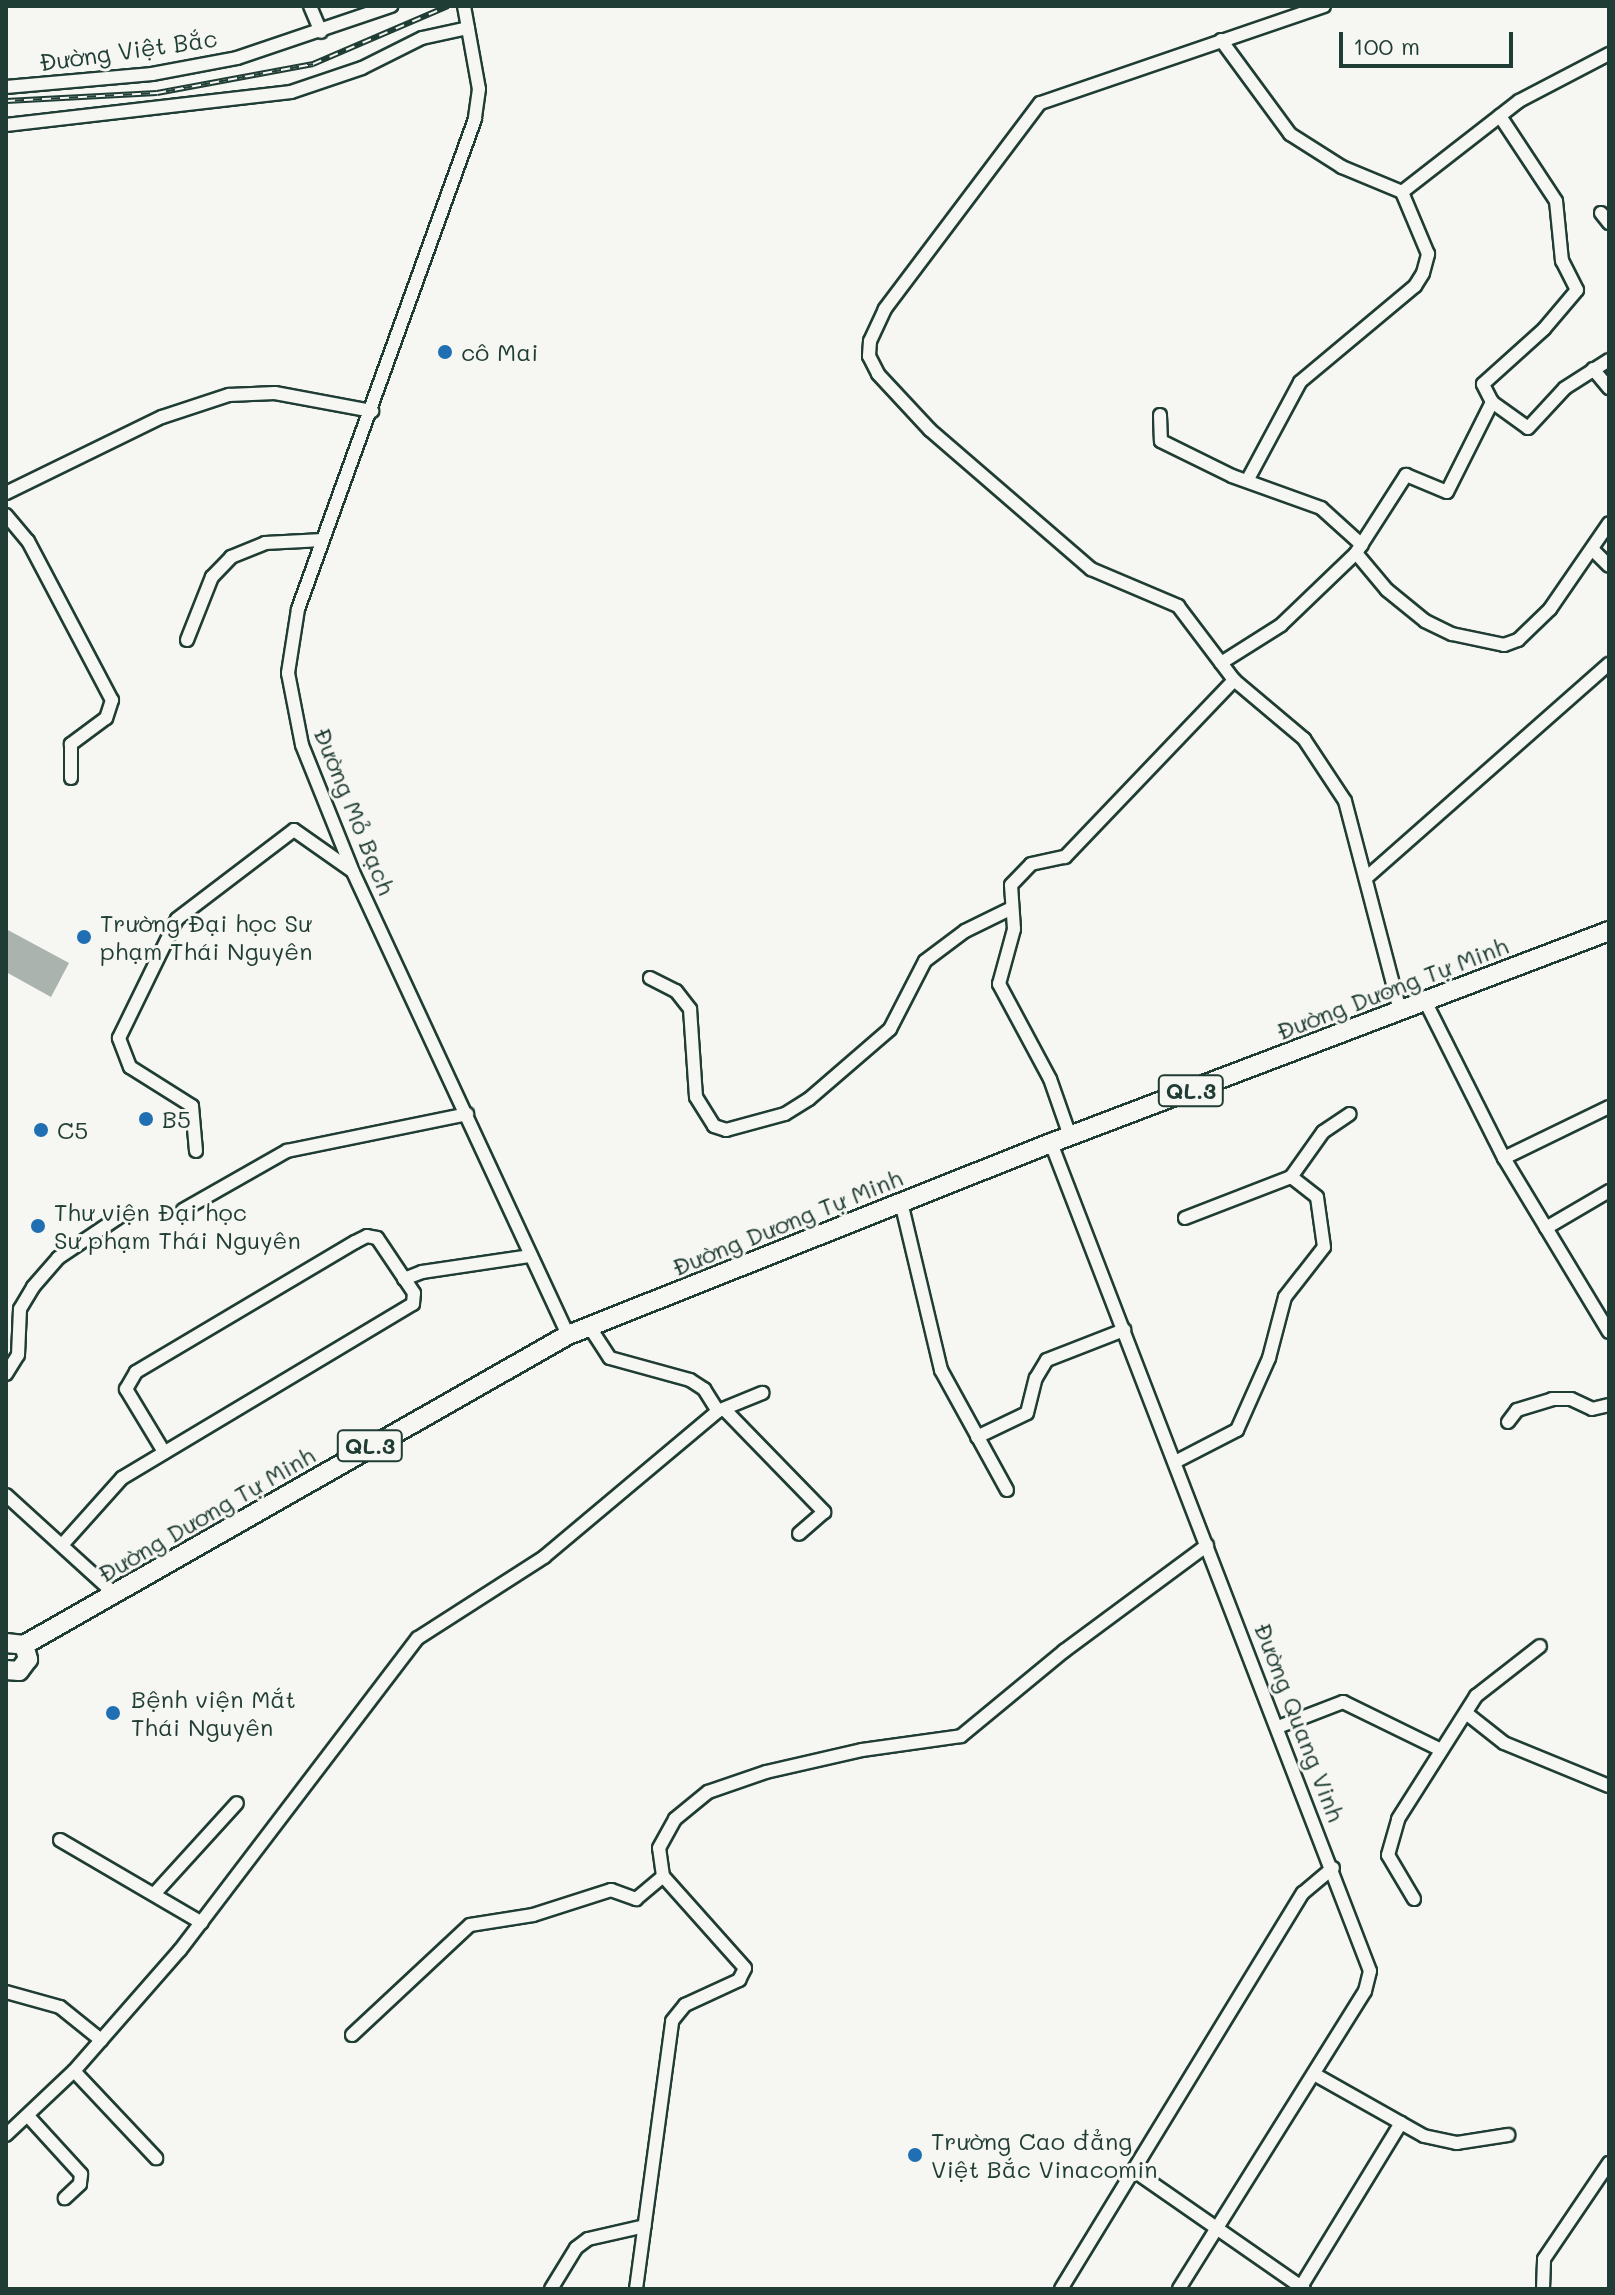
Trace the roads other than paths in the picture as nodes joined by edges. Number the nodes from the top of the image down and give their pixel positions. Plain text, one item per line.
1 (310, 6) edge
2 (391, 6) edge
3 (464, 6) edge
4 (1324, 6) edge
5 (468, 28) junction
6 (321, 32) junction
7 (1221, 40) junction
8 (1609, 54) edge
9 (6, 87) edge
10 (1500, 116) junction
11 (6, 125) edge
12 (1402, 192) junction
13 (1609, 360) edge
14 (1593, 369) junction
15 (1609, 388) edge
16 (1492, 402) junction
17 (372, 411) junction
18 (1160, 415) dead end
19 (1247, 481) junction
20 (6, 493) edge
21 (6, 515) edge
22 (1609, 523) edge
23 (323, 540) junction
24 (1359, 549) junction
25 (1594, 551) junction
26 (1609, 566) edge
27 (187, 640) dead end
28 (1221, 663) junction
29 (1609, 664) edge
30 (1234, 680) junction
31 (71, 778) dead end
32 (353, 872) junction
33 (1366, 878) junction
34 (1010, 909) junction
35 (1609, 931) edge
36 (650, 978) dead end
37 (1425, 1001) junction
38 (1400, 1010) junction
39 (1609, 1107) edge
40 (467, 1114) junction
41 (1350, 1114) dead end
42 (1070, 1136) junction
43 (1051, 1143) junction
44 (196, 1151) dead end
45 (1504, 1158) junction
46 (1291, 1177) junction
47 (1609, 1191) edge
48 (901, 1202) junction
49 (183, 1210) dead end
50 (119, 1217) dead end
51 (1185, 1218) dead end
52 (1546, 1228) junction
53 (531, 1256) junction
54 (404, 1279) junction
55 (589, 1326) junction
56 (1124, 1330) junction
57 (1609, 1332) edge
58 (568, 1335) junction
59 (6, 1374) edge
60 (762, 1393) dead end
61 (1609, 1405) edge
62 (721, 1410) junction
63 (1508, 1422) dead end
64 (977, 1437) junction
65 (164, 1452) junction
66 (1175, 1462) junction
67 (1007, 1490) dead end
68 (6, 1495) edge
69 (799, 1534) dead end
70 (62, 1545) junction
71 (1207, 1545) junction
72 (116, 1595) junction
73 (15, 1644) edge
74 (1540, 1646) dead end
75 (6, 1670) edge
76 (1466, 1713) junction
77 (1278, 1727) junction
78 (1441, 1750) junction
79 (1609, 1786) edge
80 (237, 1803) dead end
81 (60, 1840) dead end
82 (1333, 1868) junction
83 (663, 1876) junction
84 (156, 1892) junction
85 (1414, 1899) dead end
86 (202, 1923) junction
87 (6, 1992) edge
88 (352, 2035) dead end
89 (101, 2040) junction
90 (74, 2071) junction
91 (1314, 2074) junction
92 (28, 2116) junction
93 (1401, 2123) junction
94 (6, 2135) edge
95 (1508, 2135) dead end
96 (156, 2158) dead end
97 (1609, 2163) edge
98 (1133, 2170) junction
99 (65, 2198) dead end
100 (645, 2226) junction
101 (1219, 2226) junction
102 (1303, 2287) edge
103 (551, 2289) edge
104 (636, 2289) edge
105 (1061, 2289) edge
106 (1179, 2289) edge
107 (1543, 2289) edge

1 - 6 street
2 - 6 street, Đường Việt Bắc
3 - 5 street, Đường Mỏ Bạch
4 - 7 street
5 - 11 street
5 - 17 street, Đường Mỏ Bạch
6 - 9 street, Đường Việt Bắc
7 - 12 street
7 - 28 street
8 - 10 street
10 - 12 street
10 - 16 street
12 - 19 street
13 - 14 street
14 - 15 street
14 - 16 street
16 - 24 street
17 - 20 street
17 - 23 street, Đường Mỏ Bạch
18 - 19 street
19 - 24 street
21 - 31 street
22 - 25 street
23 - 27 street
23 - 32 street, Đường Mỏ Bạch
24 - 25 street
24 - 28 street
25 - 26 street
28 - 30 street
29 - 33 street
30 - 33 street
30 - 34 street
32 - 40 street, Đường Mỏ Bạch
32 - 44 street
33 - 38 street
34 - 36 street
34 - 42 street
35 - 37 highway, Đường Dương Tự Minh / QL.3
37 - 38 highway, Đường Dương Tự Minh / QL.3
37 - 45 street
38 - 42 highway, Đường Dương Tự Minh / QL.3
39 - 45 street
40 - 49 street
40 - 53 street, Đường Mỏ Bạch
41 - 46 street
42 - 43 highway, Đường Dương Tự Minh / QL.3
43 - 48 highway, Đường Dương Tự Minh / QL.3
43 - 56 street, Đường Quang Vinh
45 - 52 street
46 - 51 street
46 - 66 street
47 - 52 street
48 - 55 highway, Đường Dương Tự Minh / QL.3
48 - 64 street
50 - 59 street
52 - 57 street
53 - 54 street
53 - 58 street, Đường Mỏ Bạch
54 - 65 street
54 - 65 street
55 - 58 highway, Đường Dương Tự Minh / QL.3
55 - 62 street
56 - 64 street
56 - 66 street, Đường Quang Vinh
58 - 72 highway, Đường Dương Tự Minh / QL.3
60 - 62 street
61 - 63 street
62 - 69 street
62 - 86 street
64 - 67 street
65 - 70 street
66 - 71 street, Đường Quang Vinh
68 - 70 street
70 - 72 street
71 - 77 street, Đường Quang Vinh
71 - 83 street
72 - 73 highway, Đường Dương Tự Minh / QL.3
73 - 75 highway, QL.3
74 - 76 street
76 - 78 street
76 - 79 street
77 - 78 street
77 - 82 street, Đường Quang Vinh
78 - 85 street
80 - 84 street
81 - 84 street
82 - 91 street, Đường Quang Vinh
82 - 98 street
83 - 88 street
83 - 100 street
84 - 86 street
86 - 89 street
87 - 89 street
89 - 90 street
90 - 92 street
90 - 96 street
91 - 93 street
91 - 101 street, Đường Quang Vinh
92 - 94 street
92 - 99 street
93 - 95 street
93 - 102 street
97 - 107 street
98 - 101 street
98 - 105 street
100 - 103 street
100 - 104 street
101 - 102 street
101 - 106 street, Đường Quang Vinh

